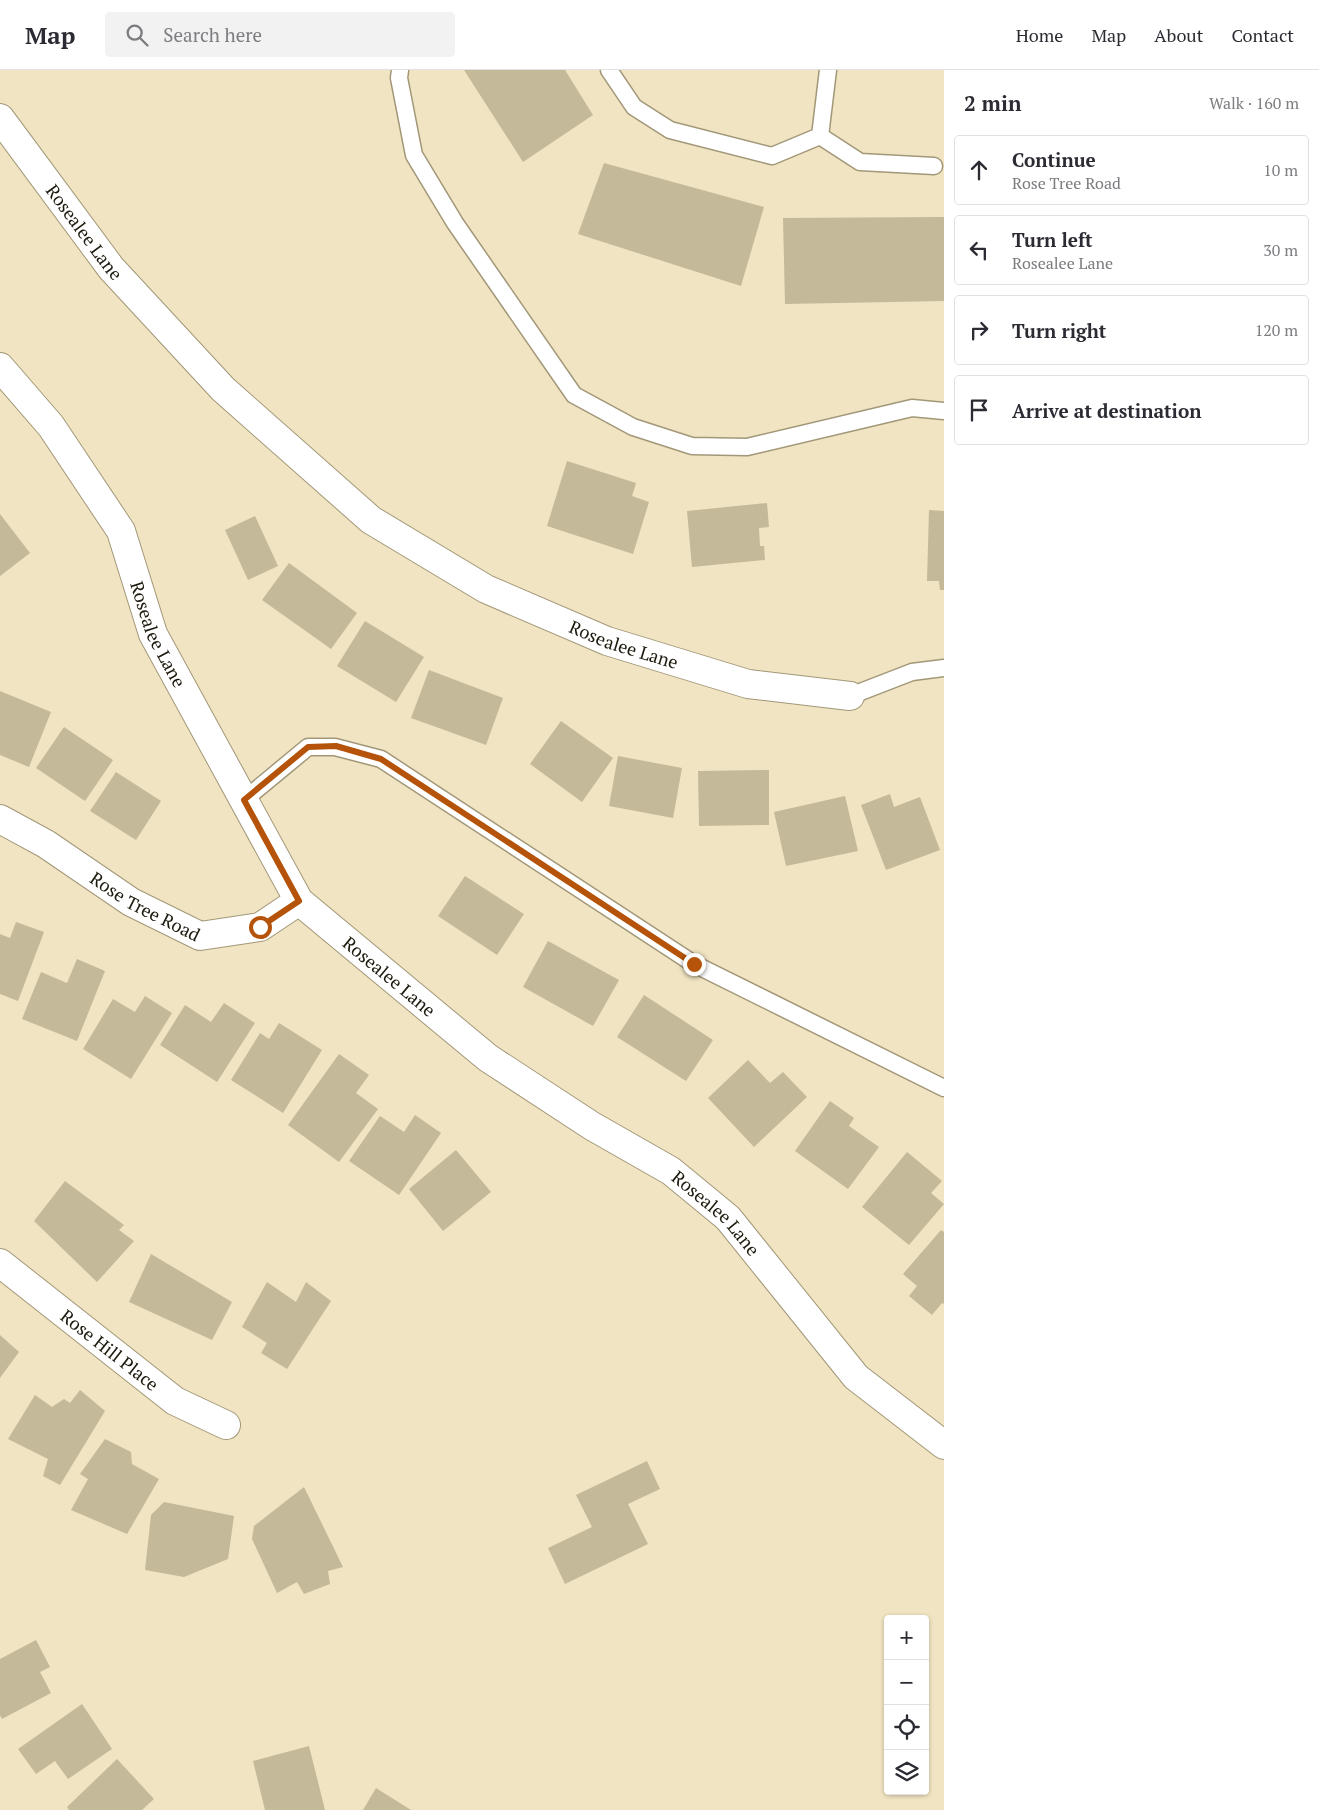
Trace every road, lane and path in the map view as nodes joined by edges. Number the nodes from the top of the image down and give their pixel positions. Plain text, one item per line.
1 (400, 70) edge
2 (609, 70) edge
3 (828, 70) edge
4 (0, 118) edge
5 (820, 136) junction
6 (934, 166) dead end
7 (0, 367) edge
8 (944, 411) edge
9 (944, 668) edge
10 (850, 696) joint
11 (244, 800) junction
12 (0, 819) edge
13 (299, 901) junction
14 (944, 1088) edge
15 (0, 1264) edge
16 (226, 1425) dead end
17 (944, 1445) edge

1 - 8 lane
2 - 5 lane
3 - 5 lane
4 - 10 street, Rosealee Lane
5 - 6 lane
7 - 11 street, Rosealee Lane
9 - 10 lane
11 - 13 street, Rosealee Lane
11 - 14 lane
12 - 13 street, Rose Tree Road
13 - 17 street, Rosealee Lane
15 - 16 street, Rose Hill Place

